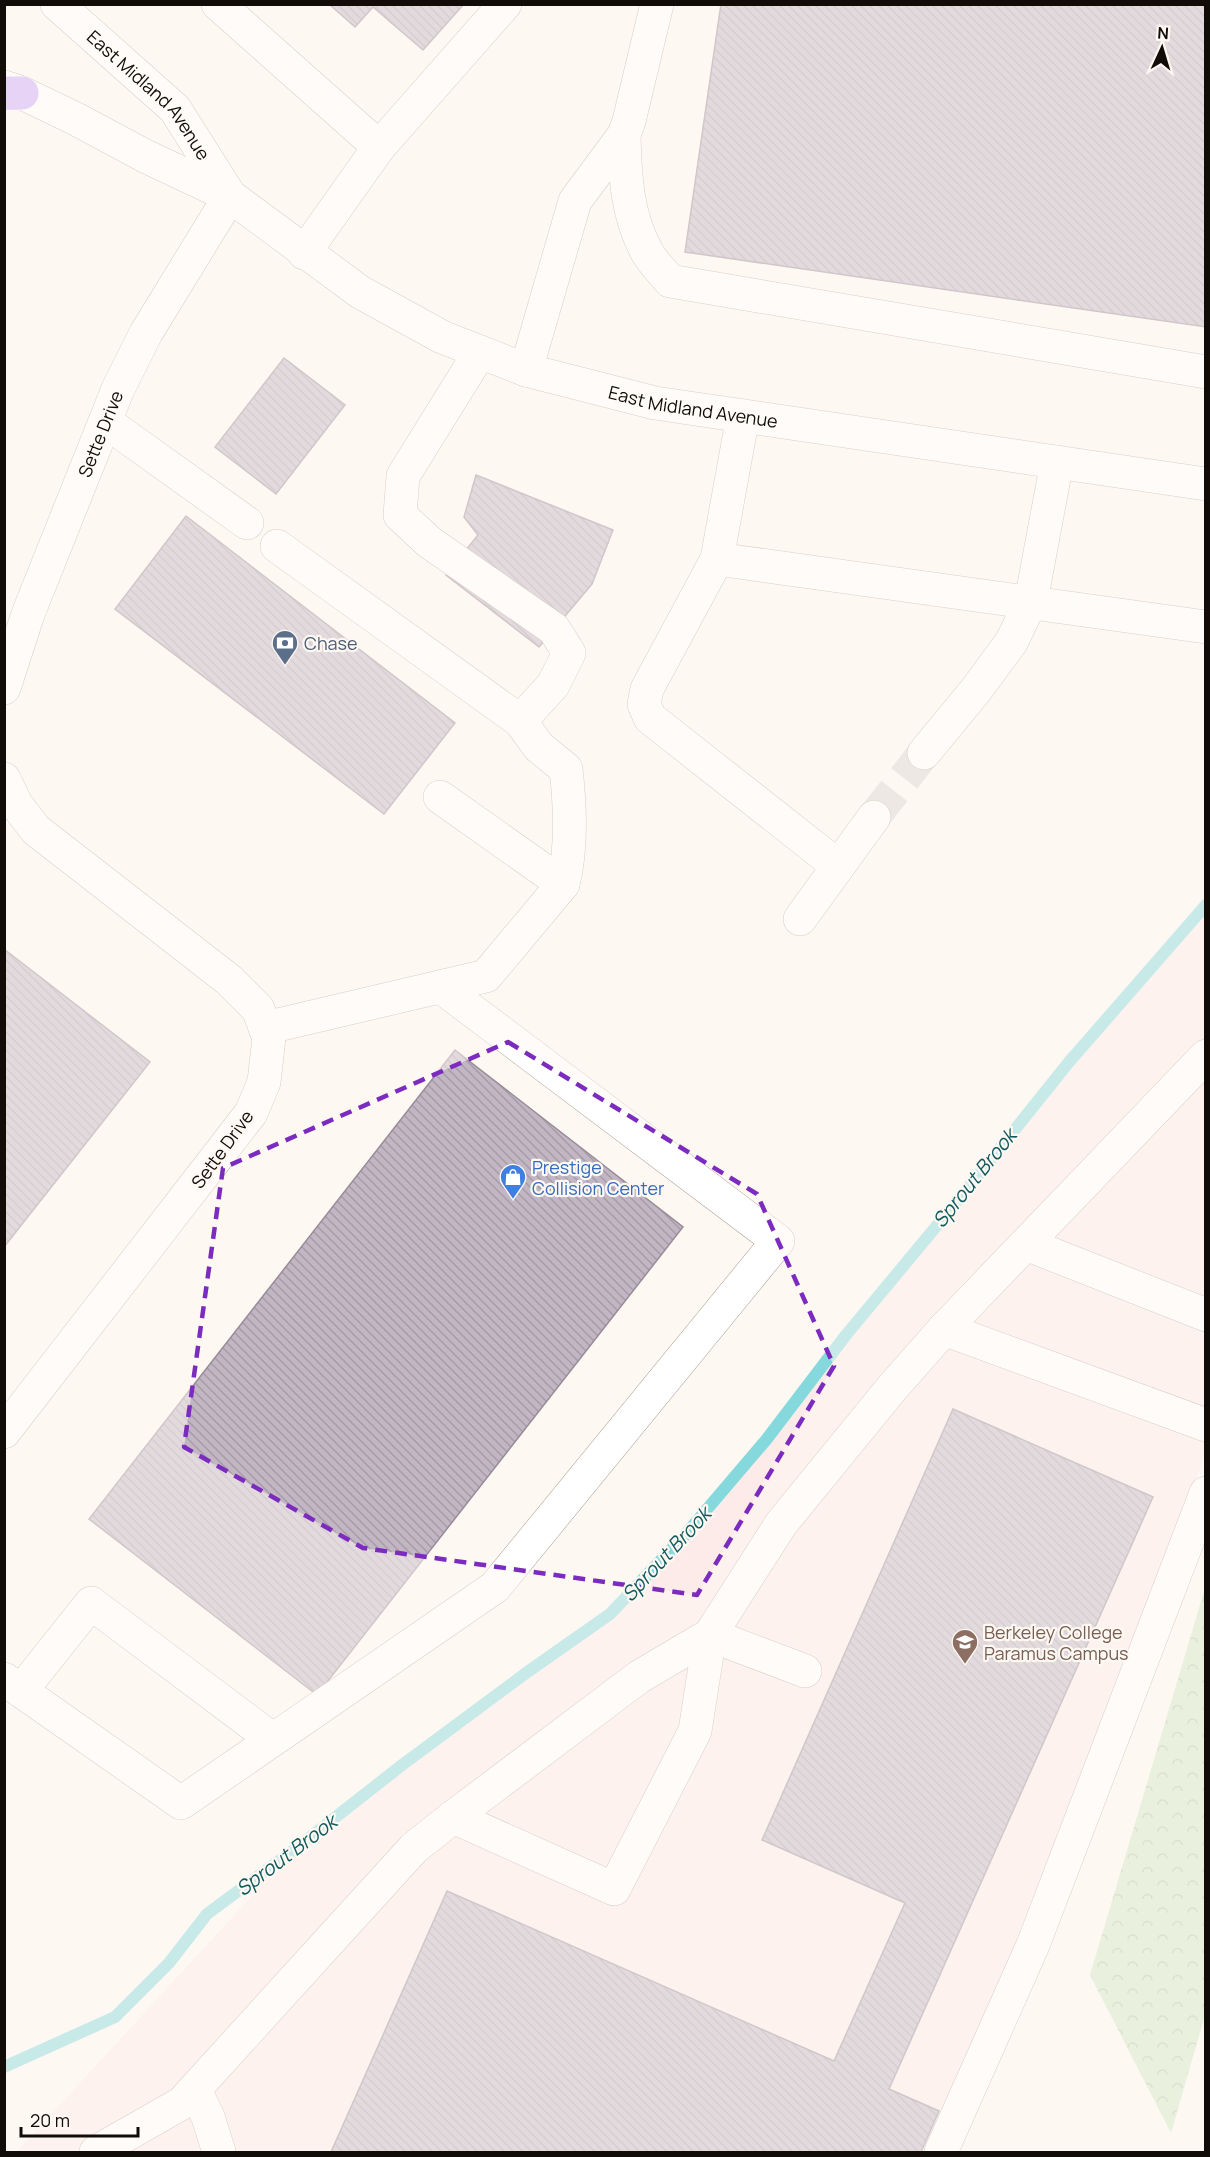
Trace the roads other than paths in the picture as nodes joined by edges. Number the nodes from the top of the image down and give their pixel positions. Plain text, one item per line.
1 (57, 4) edge
2 (218, 4) edge
3 (505, 4) edge
4 (657, 4) edge
5 (10, 91) edge
6 (624, 135) junction
7 (379, 147) junction
8 (230, 196) junction
9 (304, 253) junction
10 (480, 352) junction
11 (526, 370) junction
12 (1206, 372) edge
13 (743, 416) junction
14 (106, 422) junction
15 (1057, 462) junction
16 (1206, 484) edge
17 (247, 523) dead end
18 (277, 546) dead end
19 (717, 559) junction
20 (1031, 602) junction
21 (16, 615) edge
22 (1206, 627) edge
23 (4, 688) edge
24 (520, 721) junction
25 (924, 753) tunnel mouth
26 (4, 779) edge
27 (440, 797) dead end
28 (874, 817) tunnel mouth
29 (838, 866) junction
30 (563, 884) junction
31 (800, 919) dead end
32 (441, 987) junction
33 (265, 1028) junction
34 (1206, 1056) edge
35 (1026, 1244) junction
36 (1206, 1315) edge
37 (944, 1329) junction
38 (1206, 1425) edge
39 (4, 1432) edge
40 (1206, 1493) edge
41 (710, 1635) junction
42 (805, 1671) dead end
43 (13, 1685) edge
44 (272, 1739) junction
45 (453, 1816) junction
46 (195, 2090) junction
47 (96, 2152) edge
48 (219, 2152) edge
49 (941, 2152) edge

1 - 8 street, East Midland Avenue
2 - 7 street
3 - 7 street
4 - 6 street
5 - 8 street, East Midland Avenue
6 - 11 street
6 - 12 street
7 - 9 street
8 - 9 street, East Midland Avenue
8 - 14 street, Sette Drive
9 - 10 street, East Midland Avenue
10 - 11 street, East Midland Avenue
10 - 24 street
11 - 13 street, East Midland Avenue
13 - 15 street, East Midland Avenue
13 - 19 street
14 - 17 street
14 - 21 street, Sette Drive
15 - 16 street, East Midland Avenue
15 - 20 street
18 - 24 street
19 - 20 street
19 - 29 street
20 - 22 street
20 - 25 street
21 - 23 street, Sette Drive
24 - 30 street
26 - 33 street, Sette Drive
27 - 30 street
28 - 29 street
29 - 31 street
30 - 32 street
32 - 33 street
32 - 44 street
33 - 39 street, Sette Drive
34 - 35 street
35 - 36 street
35 - 37 street
37 - 38 street
37 - 41 street
40 - 49 street
41 - 42 street
41 - 45 street
41 - 45 street
43 - 44 street
43 - 44 street
45 - 46 street
46 - 47 street
46 - 48 street

